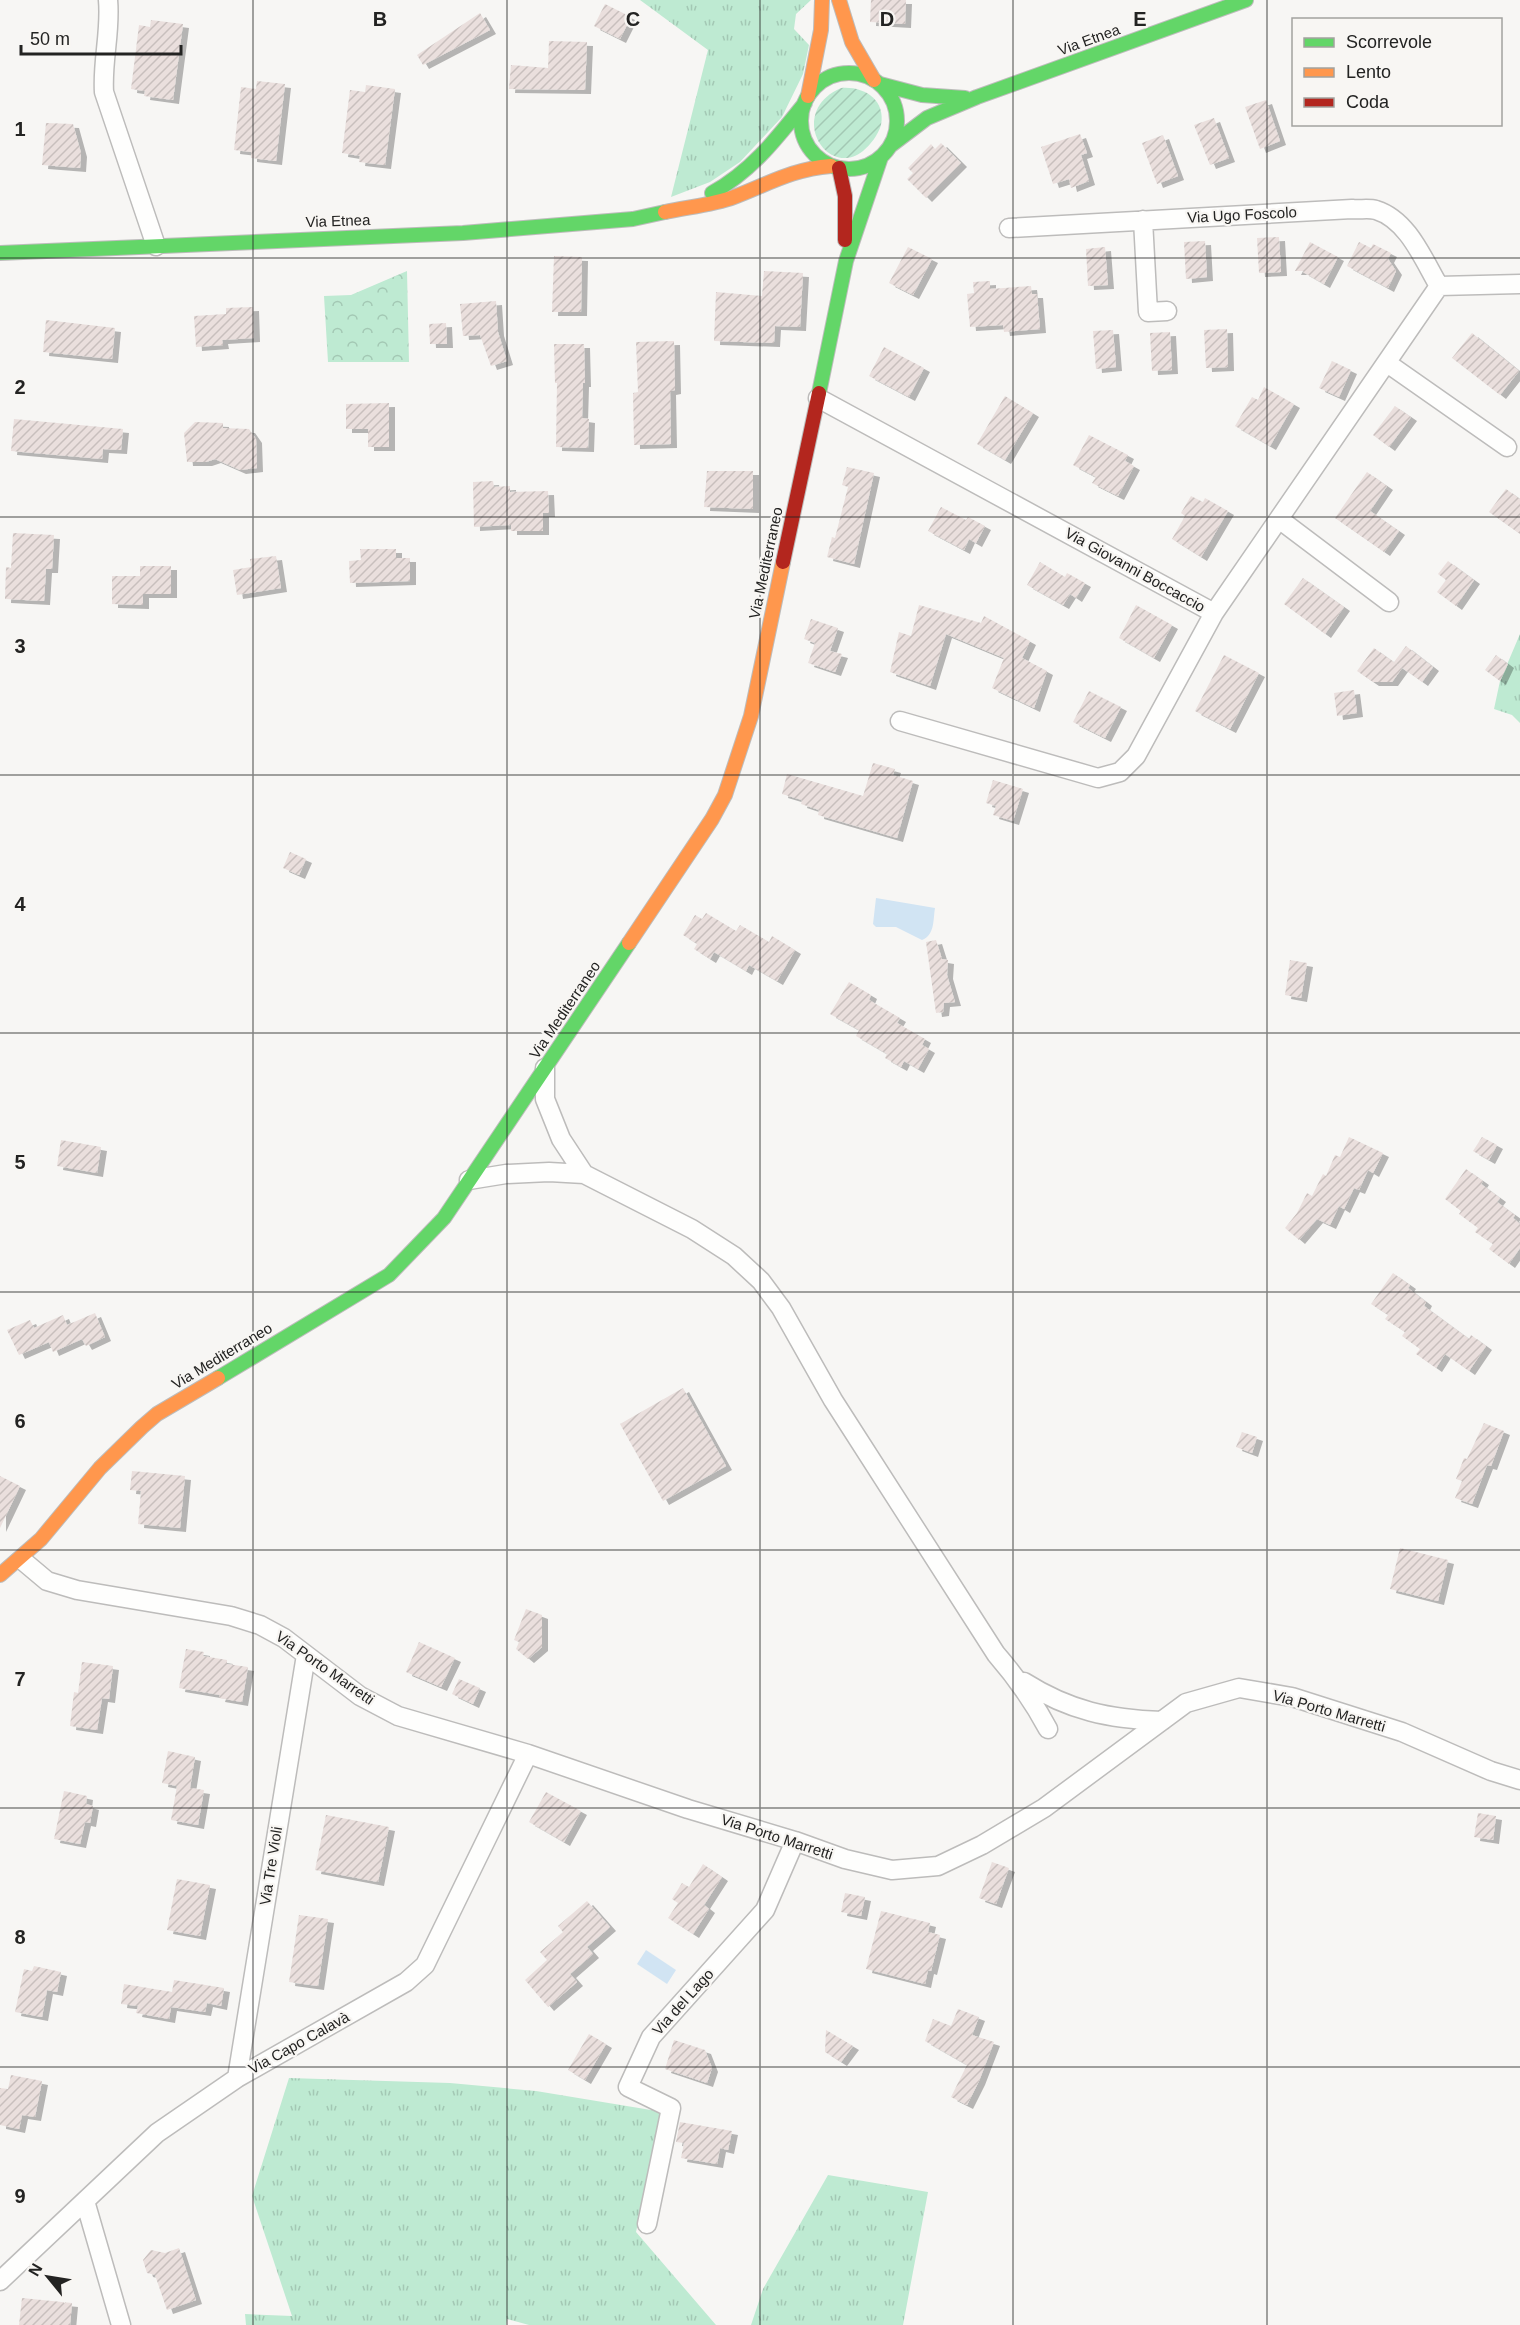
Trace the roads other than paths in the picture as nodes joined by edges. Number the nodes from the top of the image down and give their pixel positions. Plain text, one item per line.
1 (108, 0) edge
2 (822, 0) edge
3 (839, 0) edge
4 (1246, 0) edge
5 (877, 82) junction
6 (977, 97) junction
7 (807, 100) junction
8 (886, 151) junction
9 (835, 167) junction
10 (676, 210) junction
11 (1143, 220) junction
12 (1009, 228) dead end
13 (156, 246) junction
14 (0, 253) edge
15 (846, 261) junction
16 (1520, 284) edge
17 (1439, 286) junction
18 (1167, 311) dead end
19 (1387, 363) junction
20 (818, 398) junction
21 (1507, 447) dead end
22 (1279, 519) junction
23 (1389, 602) dead end
24 (1214, 613) junction
25 (900, 721) dead end
26 (545, 1068) junction
27 (584, 1174) junction
28 (469, 1180) junction
29 (22, 1560) junction
30 (0, 1575) edge
31 (306, 1654) junction
32 (1015, 1676) junction
33 (1162, 1721) junction
34 (1048, 1729) dead end
35 (528, 1754) junction
36 (1520, 1780) edge
37 (795, 1841) junction
38 (237, 2078) junction
39 (85, 2202) junction
40 (647, 2224) dead end
41 (0, 2281) edge
42 (121, 2325) edge

1 - 13 street
2 - 7 street
3 - 5 street
4 - 6 street, Via Etnea
5 - 6 street
5 - 7 street
5 - 8 street
6 - 8 street, Via Etnea
7 - 9 street
7 - 10 street
8 - 9 street
8 - 15 street
9 - 10 street
9 - 15 street
10 - 13 street, Via Etnea
11 - 12 street, Via Ugo Foscolo
11 - 17 street, Via Ugo Foscolo
11 - 18 street
13 - 14 street, Via Etnea
15 - 20 street, Via Mediterraneo
16 - 17 street
17 - 19 street
19 - 21 street
19 - 22 street
20 - 24 street, Via Giovanni Boccaccio
20 - 26 street, Via Mediterraneo
22 - 23 street
22 - 24 street
24 - 25 street, Via Giovanni Boccaccio
26 - 27 street
26 - 28 street, Via Mediterraneo
27 - 28 street
27 - 32 street
28 - 29 street, Via Mediterraneo
29 - 30 street, Via Mediterraneo
29 - 31 street, Via Porto Marretti
31 - 35 street, Via Porto Marretti
31 - 38 street, Via Tre Violi
32 - 33 street
32 - 34 street
33 - 36 street, Via Porto Marretti
33 - 37 street, Via Porto Marretti
35 - 37 street, Via Porto Marretti
35 - 38 street, Via Capo Calavà
37 - 40 street, Via del Lago
38 - 39 street, Via Capo Calavà
39 - 41 street, Via Capo Calavà
39 - 42 street

